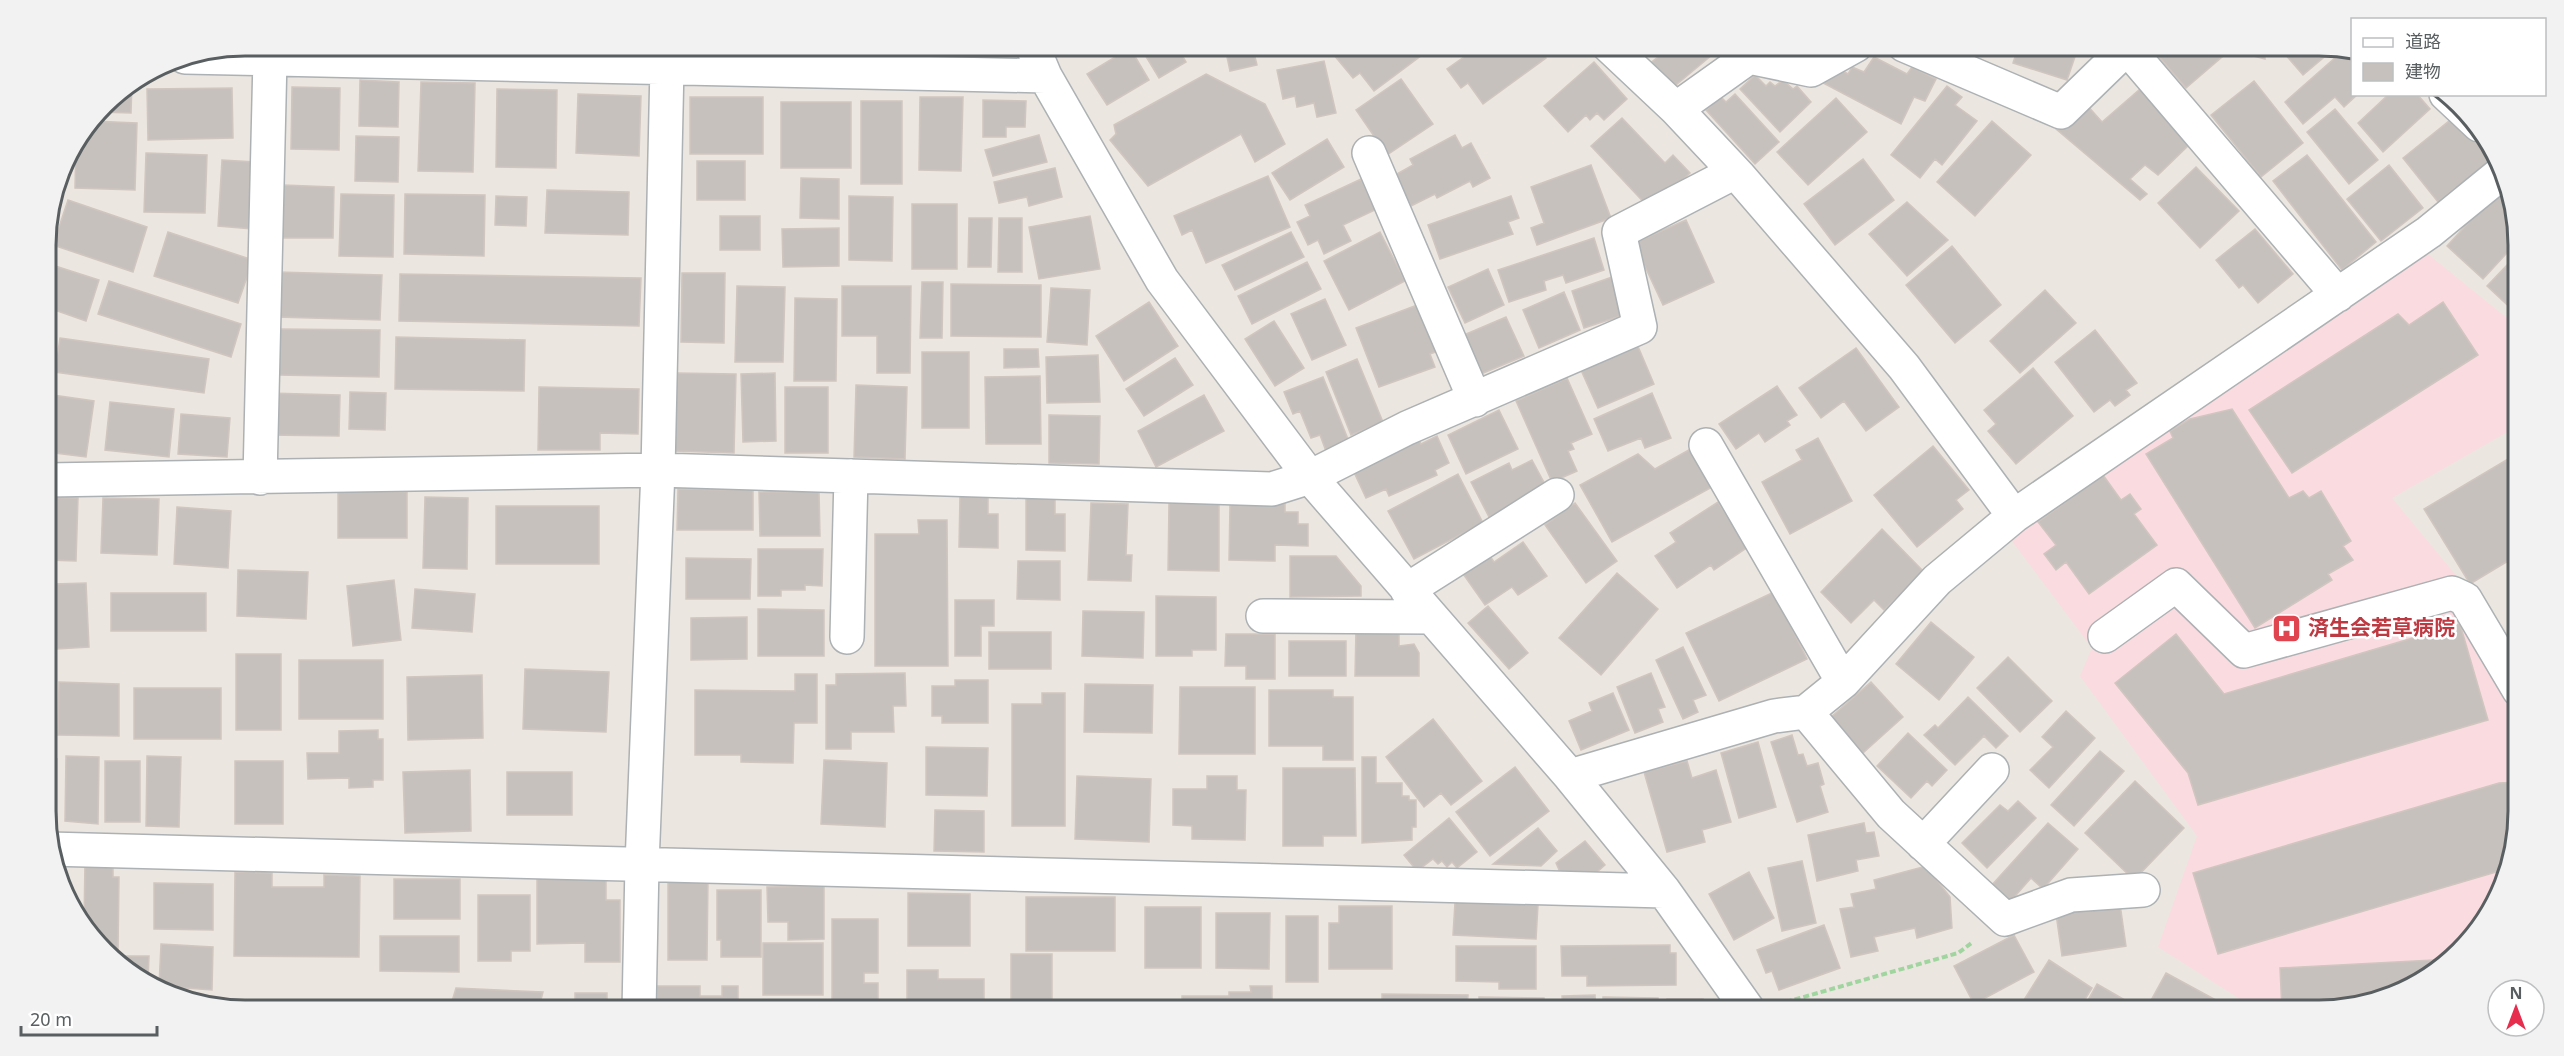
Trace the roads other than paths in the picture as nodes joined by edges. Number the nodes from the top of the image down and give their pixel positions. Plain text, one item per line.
1 (1037, 56) edge
2 (1620, 56) edge
3 (1837, 56) edge
4 (1930, 56) edge
5 (2119, 56) edge
6 (2136, 56) edge
7 (218, 57) edge
8 (270, 58) junction
9 (667, 66) junction
10 (1045, 76) junction
11 (1676, 109) junction
12 (1369, 153) dead end
13 (1735, 172) junction
14 (2496, 178) edge
15 (2338, 296) junction
16 (1474, 400) junction
17 (1706, 445) dead end
18 (658, 470) junction
19 (851, 476) junction
20 (1310, 477) junction
21 (260, 478) junction
22 (56, 480) edge
23 (1557, 495) dead end
24 (2014, 516) junction
25 (1407, 590) junction
26 (1263, 616) dead end
27 (1431, 617) junction
28 (2105, 636) dead end
29 (847, 637) dead end
30 (2508, 671) edge
31 (1843, 682) junction
32 (1806, 712) junction
33 (1992, 770) dead end
34 (1570, 776) junction
35 (1923, 844) junction
36 (59, 849) edge
37 (642, 864) junction
38 (1664, 891) junction
39 (2143, 891) dead end
40 (639, 1000) edge
41 (1758, 1000) edge

1 - 10 street
2 - 11 street
3 - 11 street
4 - 5 street
6 - 15 street
7 - 8 street
8 - 9 street
8 - 21 street
9 - 10 street
9 - 18 street
10 - 20 street
11 - 13 street
12 - 16 street
13 - 16 street
13 - 24 street
14 - 15 street
15 - 24 street
16 - 20 street
17 - 31 street
18 - 19 street
18 - 21 street
18 - 37 street
19 - 20 street
19 - 29 street
20 - 25 street
21 - 22 street
23 - 25 street
24 - 31 street
25 - 27 street
26 - 27 street
27 - 34 street
28 - 30 street
31 - 32 street
32 - 34 street
32 - 35 street
33 - 35 street
34 - 38 street
35 - 39 street
36 - 37 street
37 - 38 street
37 - 40 street
38 - 41 street

